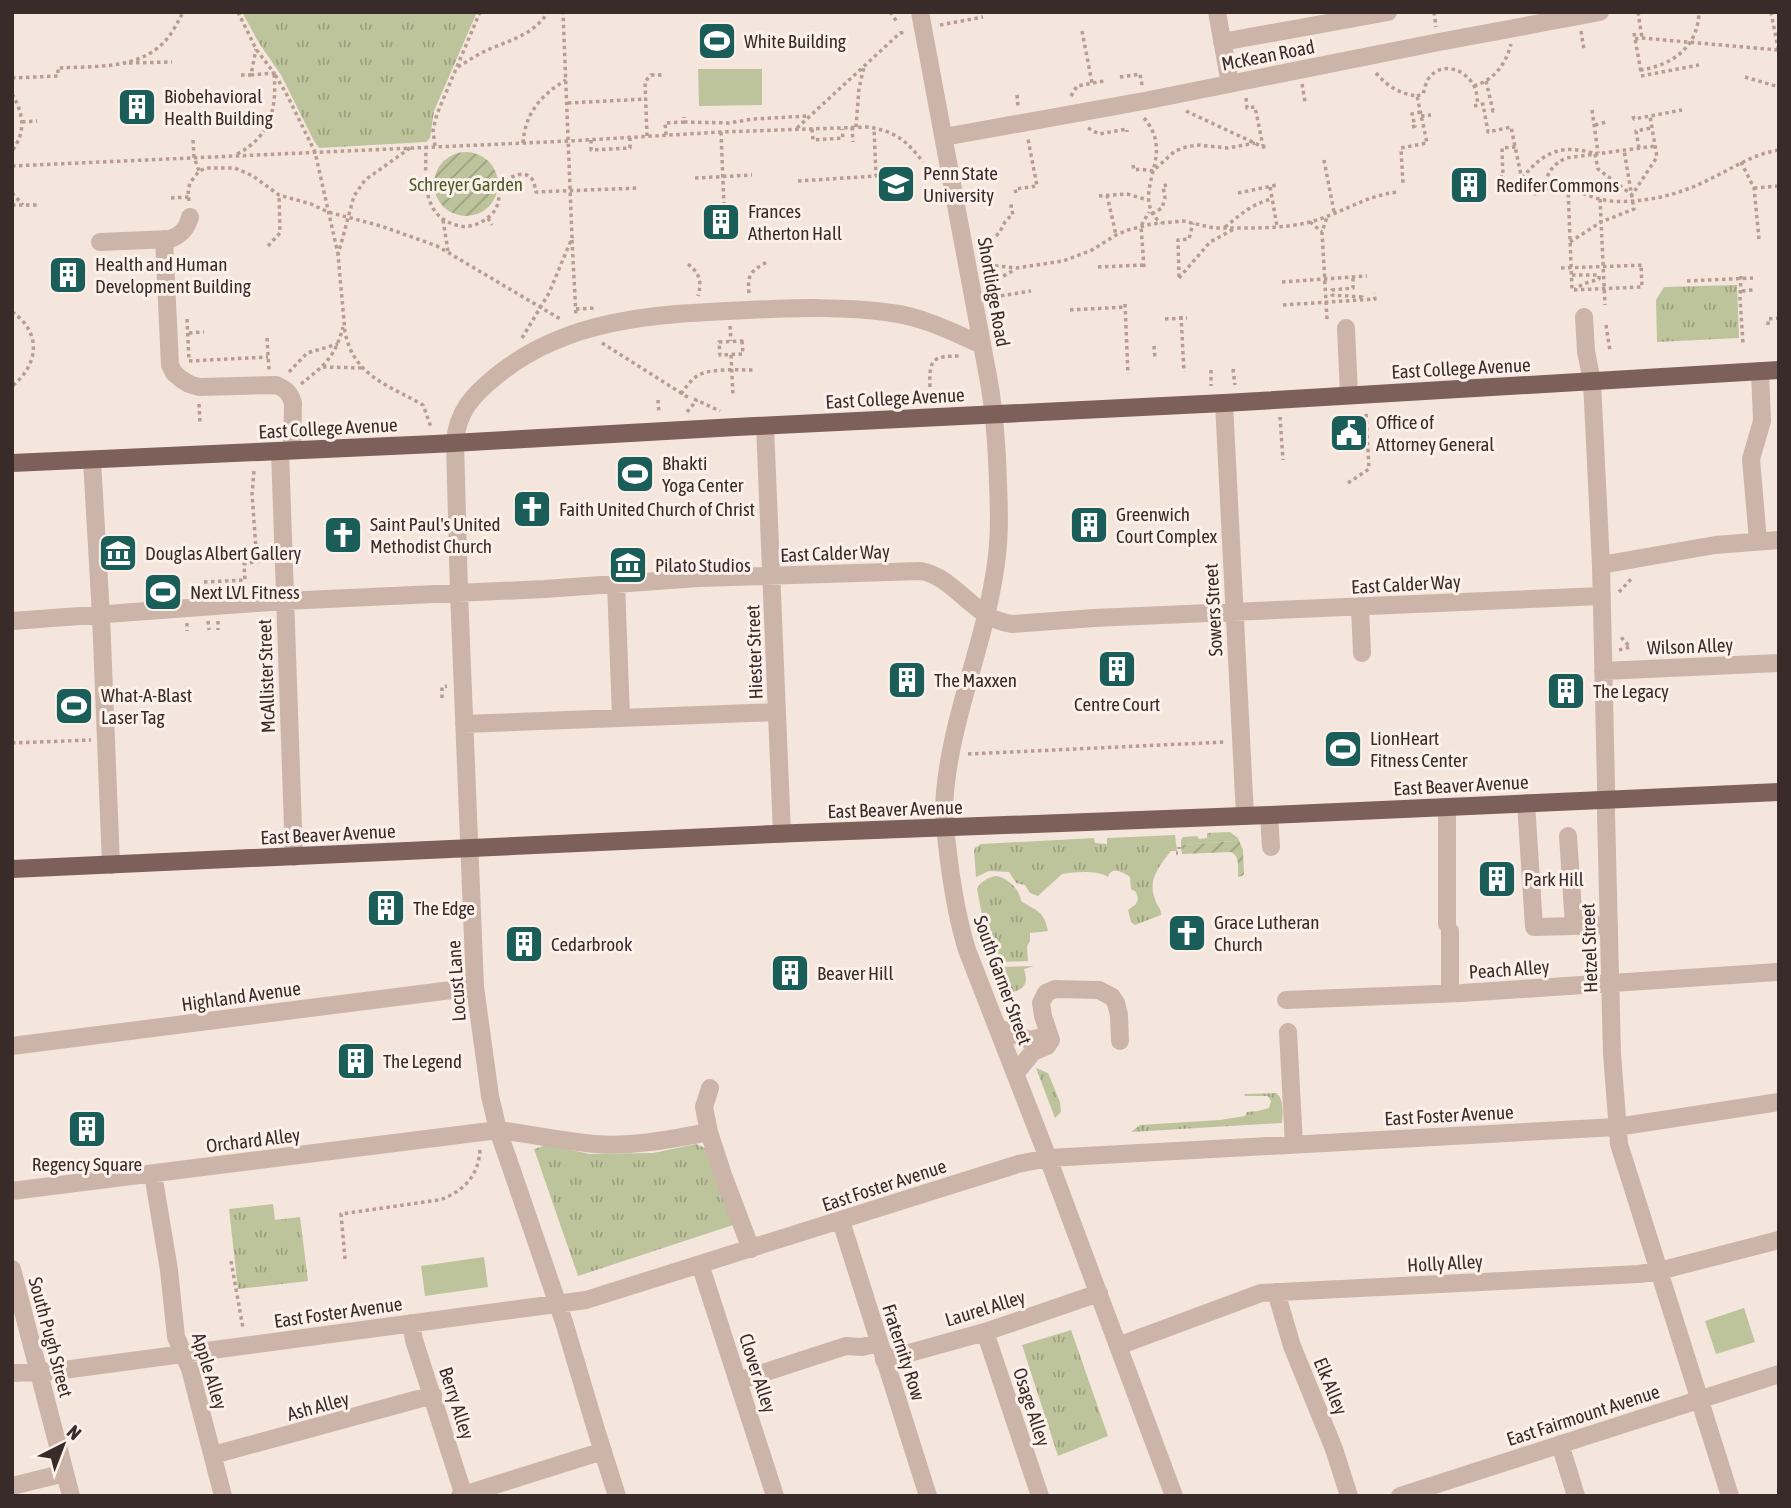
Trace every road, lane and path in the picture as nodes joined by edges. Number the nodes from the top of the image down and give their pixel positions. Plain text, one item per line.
1 (183, 12) edge
2 (238, 12) edge
3 (480, 12) edge
4 (548, 12) edge
5 (563, 12) edge
6 (890, 12) edge
7 (920, 12) edge
8 (975, 12) edge
9 (1217, 12) edge
10 (1388, 12) edge
11 (1600, 12) edge
12 (1638, 12) edge
13 (1699, 12) edge
14 (1771, 12) edge
15 (983, 17) dead end
16 (976, 18) junction
17 (898, 23) dead end
18 (943, 25) dead end
19 (1580, 29) dead end
20 (1082, 31) dead end
21 (900, 33) dead end
22 (1634, 33) dead end
23 (1642, 38) junction
24 (1635, 39) junction
25 (1511, 42) dead end
26 (1691, 42) junction
27 (1222, 43) junction
28 (256, 49) junction
29 (1584, 50) dead end
30 (1778, 52) edge
31 (172, 62) dead end
32 (124, 64) junction
33 (1699, 65) dead end
34 (864, 66) junction
35 (1373, 68) dead end
36 (456, 69) junction
37 (1640, 70) junction
38 (274, 73) junction
39 (241, 75) dead end
40 (251, 75) junction
41 (663, 75) dead end
42 (1120, 77) dead end
43 (1140, 77) dead end
44 (1745, 77) dead end
45 (12, 78) edge
46 (566, 80) junction
47 (1104, 80) dead end
48 (1486, 81) junction
49 (1301, 82) dead end
50 (1092, 83) junction
51 (1230, 84) junction
52 (1474, 86) junction
53 (1779, 87) edge
54 (12, 94) edge
55 (1417, 96) junction
56 (646, 99) junction
57 (1246, 100) dead end
58 (1305, 102) dead end
59 (567, 103) junction
60 (1495, 110) dead end
61 (1592, 110) dead end
62 (1682, 110) dead end
63 (1186, 111) dead end
64 (1139, 113) dead end
65 (1421, 114) junction
66 (1431, 115) dead end
67 (810, 116) junction
68 (1650, 116) junction
69 (1633, 117) dead end
70 (1076, 119) junction
71 (37, 121) dead end
72 (22, 122) junction
73 (1606, 122) dead end
74 (1594, 125) junction
75 (854, 127) junction
76 (1412, 127) dead end
77 (842, 128) junction
78 (874, 128) junction
79 (1652, 128) junction
80 (812, 129) junction
81 (796, 130) junction
82 (721, 132) junction
83 (1127, 132) dead end
84 (1027, 133) dead end
85 (666, 136) junction
86 (647, 137) junction
87 (944, 137) junction
88 (630, 138) junction
89 (193, 140) dead end
90 (591, 140) junction
91 (569, 141) junction
92 (853, 142) dead end
93 (523, 143) junction
94 (1255, 143) junction
95 (426, 146) junction
96 (435, 146) junction
97 (1269, 146) dead end
98 (1655, 146) junction
99 (412, 147) junction
100 (1516, 147) junction
101 (1636, 147) junction
102 (1263, 148) junction
103 (1624, 150) junction
104 (1779, 150) edge
105 (12, 151) edge
106 (315, 152) junction
107 (1596, 153) junction
108 (235, 155) junction
109 (225, 156) junction
110 (194, 157) junction
111 (1324, 160) dead end
112 (923, 162) dead end
113 (1741, 162) junction
114 (1133, 164) dead end
115 (12, 166) edge
116 (227, 167) junction
117 (199, 171) junction
118 (1153, 171) junction
119 (752, 175) dead end
120 (723, 177) junction
121 (1500, 177) dead end
122 (695, 178) dead end
123 (1522, 178) junction
124 (798, 181) dead end
125 (1545, 183) junction
126 (1554, 183) junction
127 (1167, 185) dead end
128 (1403, 185) dead end
129 (1277, 186) dead end
130 (1779, 186) edge
131 (1270, 187) junction
132 (1568, 187) junction
133 (639, 188) dead end
134 (1754, 188) junction
135 (570, 191) junction
136 (1398, 192) dead end
137 (12, 193) edge
138 (1016, 193) dead end
139 (1238, 193) dead end
140 (1534, 194) dead end
141 (279, 195) junction
142 (1107, 195) junction
143 (1632, 195) junction
144 (1099, 196) dead end
145 (189, 197) junction
146 (171, 198) dead end
147 (1272, 199) junction
148 (1148, 200) junction
149 (1600, 200) junction
150 (1633, 201) junction
151 (12, 205) edge
152 (23, 205) junction
153 (37, 205) dead end
154 (724, 206) dead end
155 (1014, 206) dead end
156 (328, 212) junction
157 (1151, 212) junction
158 (1334, 212) junction
159 (1328, 215) junction
160 (190, 217) joint
161 (349, 218) junction
162 (488, 218) junction
163 (443, 220) junction
164 (1309, 222) junction
165 (1601, 222) junction
166 (1161, 223) junction
167 (1193, 223) junction
168 (492, 225) dead end
169 (1141, 226) junction
170 (1278, 226) junction
171 (1236, 228) junction
172 (1223, 229) junction
173 (1322, 232) junction
174 (1116, 235) junction
175 (572, 238) junction
176 (164, 239) junction
177 (1759, 239) dead end
178 (983, 241) dead end
179 (100, 242) dead end
180 (1570, 242) junction
181 (268, 246) dead end
182 (448, 251) junction
183 (338, 255) junction
184 (767, 262) dead end
185 (688, 264) dead end
186 (988, 265) dead end
187 (1098, 267) dead end
188 (1603, 267) junction
189 (1016, 268) junction
190 (1561, 268) dead end
191 (1572, 268) junction
192 (1572, 275) junction
193 (1367, 276) dead end
194 (1741, 277) junction
195 (1353, 278) junction
196 (1753, 278) dead end
197 (1325, 279) junction
198 (1687, 281) dead end
199 (1282, 282) dead end
200 (748, 283) dead end
201 (991, 283) dead end
202 (1604, 288) junction
203 (1573, 290) junction
204 (1753, 290) dead end
205 (1031, 291) dead end
206 (1741, 291) junction
207 (1374, 293) dead end
208 (994, 297) dead end
209 (1362, 300) junction
210 (697, 301) dead end
211 (1326, 302) junction
212 (1283, 305) dead end
213 (1605, 305) dead end
214 (542, 307) junction
215 (598, 308) dead end
216 (1070, 310) dead end
217 (12, 312) edge
218 (1584, 317) dead end
219 (1326, 318) dead end
220 (1779, 318) edge
221 (187, 319) dead end
222 (1165, 319) dead end
223 (564, 321) dead end
224 (344, 324) junction
225 (1606, 325) dead end
226 (1768, 325) dead end
227 (730, 328) dead end
228 (1346, 328) dead end
229 (204, 332) dead end
230 (188, 333) junction
231 (267, 338) dead end
232 (521, 339) dead end
233 (599, 341) dead end
234 (731, 341) junction
235 (338, 344) junction
236 (1743, 344) dead end
237 (982, 345) junction
238 (41, 346) dead end
239 (1154, 346) dead end
240 (33, 347) junction
241 (1610, 351) dead end
242 (731, 355) junction
243 (960, 356) dead end
244 (268, 357) junction
245 (1154, 359) dead end
246 (190, 361) junction
247 (323, 367) junction
248 (363, 368) junction
249 (190, 369) dead end
250 (1233, 369) dead end
251 (732, 370) junction
252 (754, 370) dead end
253 (1211, 370) dead end
254 (1779, 370) edge
255 (1760, 371) junction
256 (272, 372) dead end
257 (1184, 372) dead end
258 (288, 373) dead end
259 (1128, 374) dead end
260 (297, 379) dead end
261 (1592, 382) junction
262 (1235, 383) dead end
263 (1211, 384) dead end
264 (12, 386) edge
265 (930, 387) dead end
266 (199, 393) dead end
267 (681, 394) junction
268 (1349, 395) junction
269 (733, 396) dead end
270 (658, 400) dead end
271 (1224, 403) junction
272 (659, 411) dead end
273 (726, 413) dead end
274 (1366, 413) dead end
275 (995, 415) junction
276 (1280, 417) dead end
277 (200, 423) dead end
278 (765, 426) junction
279 (431, 429) dead end
280 (455, 442) junction
281 (286, 451) junction
282 (92, 460) junction
283 (1283, 460) dead end
284 (12, 463) edge
285 (254, 471) dead end
286 (1349, 483) dead end
287 (1779, 540) edge
288 (1758, 541) junction
289 (263, 559) dead end
290 (257, 562) junction
291 (1601, 565) junction
292 (772, 576) junction
293 (1624, 577) dead end
294 (204, 582) dead end
295 (616, 583) junction
296 (459, 593) junction
297 (1608, 596) junction
298 (284, 600) junction
299 (1360, 607) junction
300 (1234, 613) junction
301 (986, 614) junction
302 (102, 615) junction
303 (12, 621) edge
304 (1616, 631) dead end
305 (1616, 650) dead end
306 (1362, 653) dead end
307 (1779, 663) edge
308 (1603, 670) junction
309 (442, 687) dead end
310 (442, 698) dead end
311 (777, 712) junction
312 (621, 718) junction
313 (464, 724) junction
314 (106, 739) junction
315 (1229, 741) dead end
316 (12, 743) edge
317 (968, 754) dead end
318 (1779, 792) edge
319 (1606, 800) junction
320 (1527, 803) junction
321 (1447, 807) junction
322 (1245, 816) junction
323 (1269, 816) junction
324 (945, 827) junction
325 (782, 834) junction
326 (1569, 836) dead end
327 (1271, 847) dead end
328 (470, 849) junction
329 (294, 857) junction
330 (111, 865) junction
331 (12, 869) edge
332 (1609, 925) junction
333 (1574, 926) junction
334 (1777, 972) edge
335 (1611, 983) junction
336 (475, 987) junction
337 (1450, 993) junction
338 (1286, 1000) dead end
339 (998, 1028) junction
340 (1287, 1032) dead end
341 (1051, 1040) junction
342 (1120, 1041) dead end
343 (12, 1046) edge
344 (1015, 1074) junction
345 (710, 1088) dead end
346 (1779, 1102) edge
347 (1617, 1127) junction
348 (498, 1130) junction
349 (709, 1132) junction
350 (479, 1139) dead end
351 (1294, 1145) junction
352 (1048, 1158) junction
353 (153, 1174) junction
354 (12, 1191) edge
355 (841, 1221) junction
356 (1779, 1240) edge
357 (751, 1249) junction
358 (345, 1259) dead end
359 (231, 1261) dead end
360 (700, 1264) junction
361 (12, 1269) edge
362 (1659, 1271) junction
363 (1276, 1292) junction
364 (1098, 1293) junction
365 (558, 1304) junction
366 (411, 1323) junction
367 (243, 1328) dead end
368 (985, 1332) junction
369 (1118, 1346) junction
370 (881, 1352) junction
371 (183, 1354) junction
372 (39, 1372) junction
373 (12, 1373) edge
374 (1779, 1374) edge
375 (738, 1381) junction
376 (432, 1395) junction
377 (1700, 1400) junction
378 (1560, 1444) junction
379 (603, 1451) junction
380 (213, 1455) junction
381 (65, 1473) junction
382 (12, 1486) edge
383 (463, 1495) edge
384 (71, 1496) edge
385 (223, 1496) edge
386 (617, 1496) edge
387 (775, 1496) edge
388 (928, 1496) edge
389 (1040, 1496) edge
390 (1174, 1496) edge
391 (1349, 1496) edge
392 (1400, 1496) edge
393 (1576, 1496) edge
394 (1730, 1496) edge

1 - 32 path
2 - 28 path
3 - 36 path
4 - 36 path
5 - 46 path
6 - 17 path
7 - 87 street, Shortlidge Road
8 - 16 path
9 - 27 street
10 - 27 street
11 - 51 street, McKean Road
12 - 23 path
13 - 26 path
14 - 30 path
15 - 16 path
16 - 18 path
19 - 29 path
20 - 50 path
21 - 34 path
22 - 24 path
23 - 24 path
23 - 26 path
24 - 37 path
25 - 48 path
26 - 30 path
26 - 37 path
27 - 51 street
28 - 38 path
28 - 40 path
31 - 32 path
32 - 45 path
33 - 37 path
34 - 67 path
34 - 75 path
35 - 55 path
36 - 96 path
38 - 40 path
38 - 106 path
38 - 108 path
39 - 40 path
41 - 56 path
42 - 43 path
44 - 53 path
46 - 59 path
46 - 93 path
47 - 50 path
48 - 52 path
48 - 60 path
49 - 58 path
50 - 70 path
51 - 70 street, McKean Road
52 - 55 path
52 - 100 path
54 - 72 path
55 - 65 path
56 - 59 path
56 - 86 path
57 - 102 path
59 - 91 path
61 - 74 path
62 - 68 path
63 - 94 path
64 - 118 path
65 - 66 path
65 - 76 path
65 - 128 path
67 - 81 path
67 - 85 path
68 - 69 path
68 - 79 path
70 - 83 path
70 - 87 street, McKean Road
71 - 72 path
72 - 105 path
73 - 74 path
74 - 107 path
75 - 77 path
75 - 78 path
75 - 92 path
77 - 80 path
77 - 80 path
78 - 112 path
78 - 124 path
79 - 98 path
79 - 101 path
80 - 81 path
81 - 82 path
82 - 85 path
82 - 120 path
84 - 138 path
85 - 86 path
86 - 88 path
87 - 237 street, Shortlidge Road
88 - 90 path
88 - 90 path
89 - 110 path
90 - 91 path
91 - 93 path
91 - 135 path
93 - 96 path
94 - 102 path
94 - 118 path
95 - 96 path
95 - 99 path
95 - 163 path
97 - 102 path
98 - 101 path
98 - 143 path
99 - 106 path
99 - 161 path
100 - 121 path
100 - 123 path
101 - 103 path
103 - 107 path
103 - 143 path
104 - 113 path
106 - 108 path
106 - 156 path
107 - 123 path
107 - 125 path
107 - 143 path
108 - 109 path
109 - 110 path
109 - 116 path
110 - 115 path
110 - 117 path
111 - 158 path
113 - 134 path
113 - 150 path
114 - 118 path
116 - 117 path
116 - 141 path
117 - 145 path
118 - 148 path
119 - 120 path
120 - 122 path
120 - 154 path
123 - 125 path
125 - 126 path
126 - 132 path
126 - 140 path
127 - 157 path
129 - 131 path
130 - 134 path
131 - 139 path
131 - 147 path
132 - 149 path
132 - 180 path
133 - 135 path
134 - 177 path
135 - 162 path
135 - 175 path
136 - 158 path
137 - 152 path
141 - 156 path
141 - 181 path
142 - 144 path
142 - 148 path
142 - 174 path
143 - 150 path
145 - 146 path
145 - 160 path
147 - 170 path
147 - 172 path
148 - 157 path
149 - 150 path
149 - 165 path
150 - 165 path
151 - 152 path
152 - 153 path
155 - 178 path
156 - 161 path
156 - 183 path
157 - 166 path
157 - 169 path
158 - 159 path
159 - 164 path
159 - 173 path
160 - 176 street
161 - 182 path
161 - 183 path
162 - 163 path
162 - 168 path
163 - 182 path
164 - 170 path
164 - 173 path
165 - 180 path
165 - 188 path
166 - 167 path
166 - 169 path
167 - 171 path
167 - 172 path
169 - 174 path
169 - 187 path
170 - 171 path
171 - 172 path
173 - 197 path
174 - 189 path
175 - 214 path
175 - 215 path
176 - 179 street
176 - 281 street, McAllister Street
180 - 191 path
182 - 214 path
183 - 224 path
184 - 200 path
185 - 210 path
186 - 189 path
188 - 191 path
188 - 202 path
188 - 202 path
189 - 201 path
190 - 191 path
191 - 192 path
192 - 203 path
192 - 203 path
193 - 195 path
194 - 196 path
194 - 198 path
194 - 206 path
195 - 197 path
195 - 209 path
197 - 199 path
197 - 211 path
202 - 203 path
202 - 213 path
204 - 206 path
205 - 208 path
206 - 236 path
207 - 209 path
209 - 211 path
211 - 212 path
211 - 219 path
214 - 223 path
214 - 232 path
216 - 259 path
217 - 240 path
218 - 261 street, Hetzel Street
220 - 226 path
221 - 230 path
222 - 257 path
224 - 235 path
224 - 248 path
225 - 241 path
227 - 234 path
228 - 268 street
229 - 230 path
230 - 246 path
231 - 244 path
233 - 267 path
234 - 242 path
234 - 242 path
235 - 247 path
235 - 258 path
237 - 275 street, Shortlidge Road
237 - 280 street, Locust Lane
238 - 240 path
239 - 245 path
240 - 264 path
242 - 251 path
243 - 265 path
244 - 246 path
244 - 256 path
246 - 249 path
247 - 248 path
247 - 260 path
248 - 279 path
250 - 262 path
251 - 252 path
251 - 267 path
251 - 269 path
253 - 263 path
254 - 255 main road, East College Avenue
255 - 261 main road, East College Avenue
255 - 288 street
261 - 268 main road, East College Avenue
261 - 291 street, Hetzel Street
266 - 277 path
267 - 273 path
268 - 271 main road, East College Avenue
270 - 272 path
271 - 275 main road, East College Avenue
271 - 300 street, Sowers Street
274 - 286 path
275 - 278 main road, East College Avenue
275 - 301 street, South Garner Street
276 - 283 path
278 - 280 main road, East College Avenue
278 - 292 street, Hiester Street
280 - 281 main road, East College Avenue
280 - 296 street, Locust Lane
281 - 282 main road, East College Avenue
281 - 298 street, McAllister Street
282 - 284 main road, East College Avenue
282 - 302 street
285 - 290 path
287 - 288 street
288 - 291 street
289 - 290 path
290 - 294 path
291 - 297 street, Hetzel Street
292 - 295 street, East Calder Way
292 - 301 street, East Calder Way
292 - 311 street, Hiester Street
293 - 297 path
295 - 296 street, East Calder Way
295 - 312 street
296 - 298 street, East Calder Way
296 - 313 street, Locust Lane
297 - 299 street, East Calder Way
297 - 308 street, Hetzel Street
298 - 302 street, East Calder Way
298 - 329 street, McAllister Street
299 - 300 street, East Calder Way
299 - 306 street
300 - 301 street, East Calder Way
300 - 322 street, Sowers Street
301 - 324 street, South Garner Street
302 - 303 street, East Calder Way
302 - 314 street
304 - 305 path
307 - 308 street, Wilson Alley
308 - 319 street, Hetzel Street
309 - 310 path
311 - 312 street
311 - 325 street, Hiester Street
312 - 313 street
313 - 328 street, Locust Lane
314 - 316 path
314 - 330 street
315 - 317 path
318 - 319 main road, East Beaver Avenue
319 - 320 main road, East Beaver Avenue
319 - 332 street, Hetzel Street
320 - 321 main road, East Beaver Avenue
320 - 333 street
321 - 323 main road, East Beaver Avenue
321 - 337 street
322 - 323 main road, East Beaver Avenue
322 - 324 main road, East Beaver Avenue
323 - 327 street
324 - 325 main road, East Beaver Avenue
324 - 339 street, South Garner Street
325 - 328 main road, East Beaver Avenue
326 - 333 street
328 - 329 main road, East Beaver Avenue
328 - 336 street, Locust Lane
329 - 330 main road, East Beaver Avenue
330 - 331 main road, East Beaver Avenue
332 - 333 street
332 - 335 street, Hetzel Street
334 - 335 street, Peach Alley
335 - 337 street, Peach Alley
335 - 347 street, Hetzel Street
336 - 343 street, Highland Avenue
336 - 348 street, Locust Lane
337 - 338 street, Peach Alley
339 - 341 street
339 - 344 street, South Garner Street
340 - 351 street
341 - 342 street
341 - 344 street
344 - 352 street, South Garner Street
345 - 349 street
346 - 347 street, East Foster Avenue
347 - 351 street, East Foster Avenue
347 - 362 street, Hetzel Street
348 - 349 street, Orchard Alley
348 - 353 street, Orchard Alley
348 - 365 street, Locust Lane
349 - 357 street
350 - 358 path
351 - 352 street, East Foster Avenue
352 - 355 street, East Foster Avenue
352 - 364 street, South Garner Street
353 - 354 street, Orchard Alley
353 - 371 street, Apple Alley
355 - 357 street, East Foster Avenue
355 - 370 street, Fraternity Row
356 - 362 street, Holly Alley
357 - 360 street, East Foster Avenue
359 - 367 path
360 - 365 street, East Foster Avenue
360 - 375 street, Clover Alley
361 - 372 street, South Pugh Street
362 - 363 street, Holly Alley
362 - 377 street, Hetzel Street
363 - 369 street, Holly Alley
363 - 391 street, Elk Alley
364 - 368 street, Laurel Alley
364 - 369 street, South Garner Street
365 - 366 street, East Foster Avenue
365 - 379 street, Locust Lane
366 - 371 street, East Foster Avenue
366 - 376 street, Berry Alley
368 - 370 street, Laurel Alley
368 - 389 street, Osage Alley
369 - 390 street, South Garner Street
370 - 375 street, Laurel Alley
370 - 388 street, Fraternity Row
371 - 372 street, East Foster Avenue
371 - 380 street, Apple Alley
372 - 373 street, East Foster Avenue
372 - 381 street, South Pugh Street
374 - 377 street, East Fairmount Avenue
375 - 387 street, Clover Alley
376 - 380 street, Ash Alley
376 - 383 street, Berry Alley
377 - 378 street, East Fairmount Avenue
377 - 394 street, Hetzel Street
378 - 392 street, East Fairmount Avenue
378 - 393 street
379 - 383 street
379 - 386 street, Locust Lane
380 - 385 street, Apple Alley
381 - 382 street
381 - 384 street, South Pugh Street

